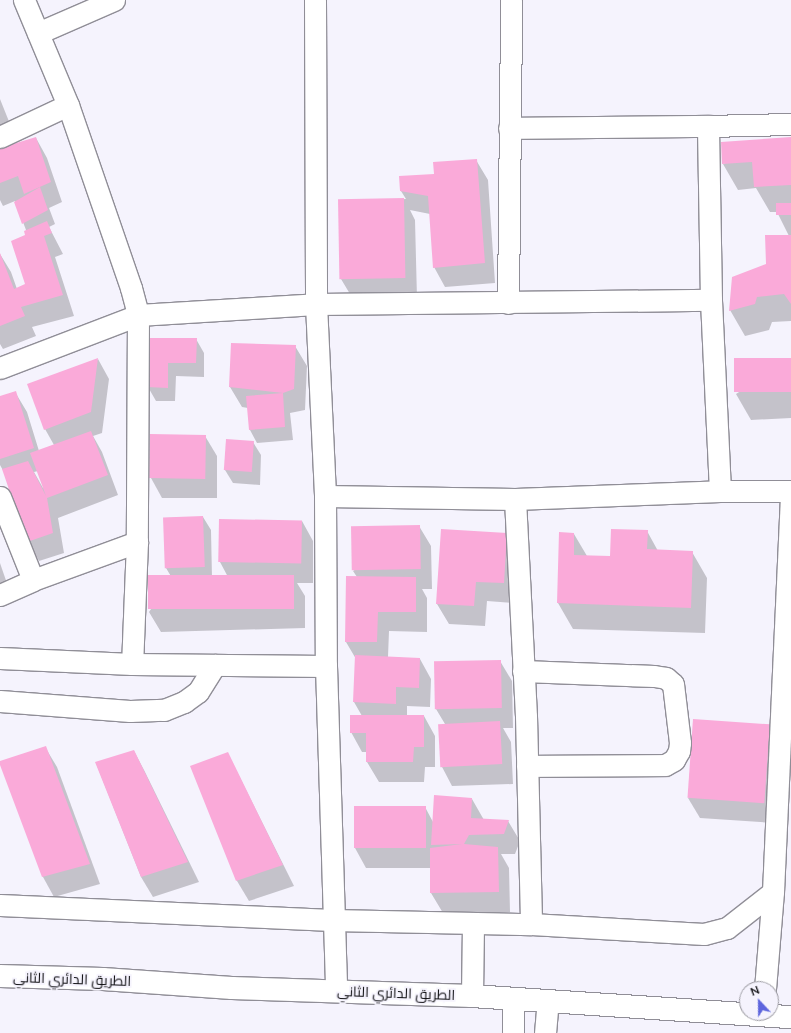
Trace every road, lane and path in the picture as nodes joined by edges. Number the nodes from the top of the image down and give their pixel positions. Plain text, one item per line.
1 (24, 0) edge
2 (114, 0) edge
3 (315, 0) edge
4 (511, 0) edge
5 (38, 33) junction
6 (68, 105) junction
7 (791, 124) edge
8 (708, 126) junction
9 (509, 128) junction
10 (0, 137) edge
11 (711, 300) junction
12 (508, 303) junction
13 (316, 304) junction
14 (138, 315) junction
15 (0, 368) edge
16 (720, 491) junction
17 (791, 491) edge
18 (325, 496) junction
19 (0, 497) edge
20 (514, 499) junction
21 (137, 542) junction
22 (33, 580) junction
23 (0, 595) edge
24 (0, 658) edge
25 (132, 664) junction
26 (215, 665) junction
27 (326, 666) junction
28 (523, 671) junction
29 (0, 700) edge
30 (527, 766) junction
31 (773, 892) junction
32 (0, 905) edge
33 (332, 920) junction
34 (473, 923) junction
35 (531, 924) junction
36 (0, 976) edge
37 (766, 981) edge
38 (336, 991) junction
39 (472, 996) junction
40 (513, 1000) junction
41 (548, 1001) junction
42 (739, 1013) edge
43 (779, 1016) edge
44 (791, 1017) edge
45 (513, 1033) edge
46 (546, 1033) edge

1 - 5 street
2 - 5 street
3 - 13 street
4 - 9 street
5 - 6 street
6 - 10 street
6 - 14 street
7 - 8 street
8 - 9 street
8 - 11 street
9 - 12 street
11 - 12 street
11 - 16 street
12 - 13 street
13 - 14 street
13 - 18 street
14 - 15 street
14 - 21 street
16 - 17 street
16 - 20 street
17 - 31 street
18 - 20 street
18 - 27 street
19 - 22 street
20 - 28 street
21 - 22 street
21 - 25 street
22 - 23 street
24 - 25 street
25 - 26 street
26 - 27 street
26 - 29 street
27 - 33 street
28 - 30 street
28 - 30 street
30 - 35 street
31 - 35 street
31 - 37 street
32 - 33 street
33 - 34 street
33 - 38 street
34 - 35 street
34 - 39 street
36 - 38 main road, الطريق الدائري الثاني
38 - 39 main road, الطريق الدائري الثاني
39 - 40 main road, الطريق الدائري الثاني
40 - 41 main road, الطريق الدائري الثاني
40 - 45 street
41 - 42 main road, الطريق الدائري الثاني
41 - 46 street
43 - 44 main road, الطريق الدائري الثاني

